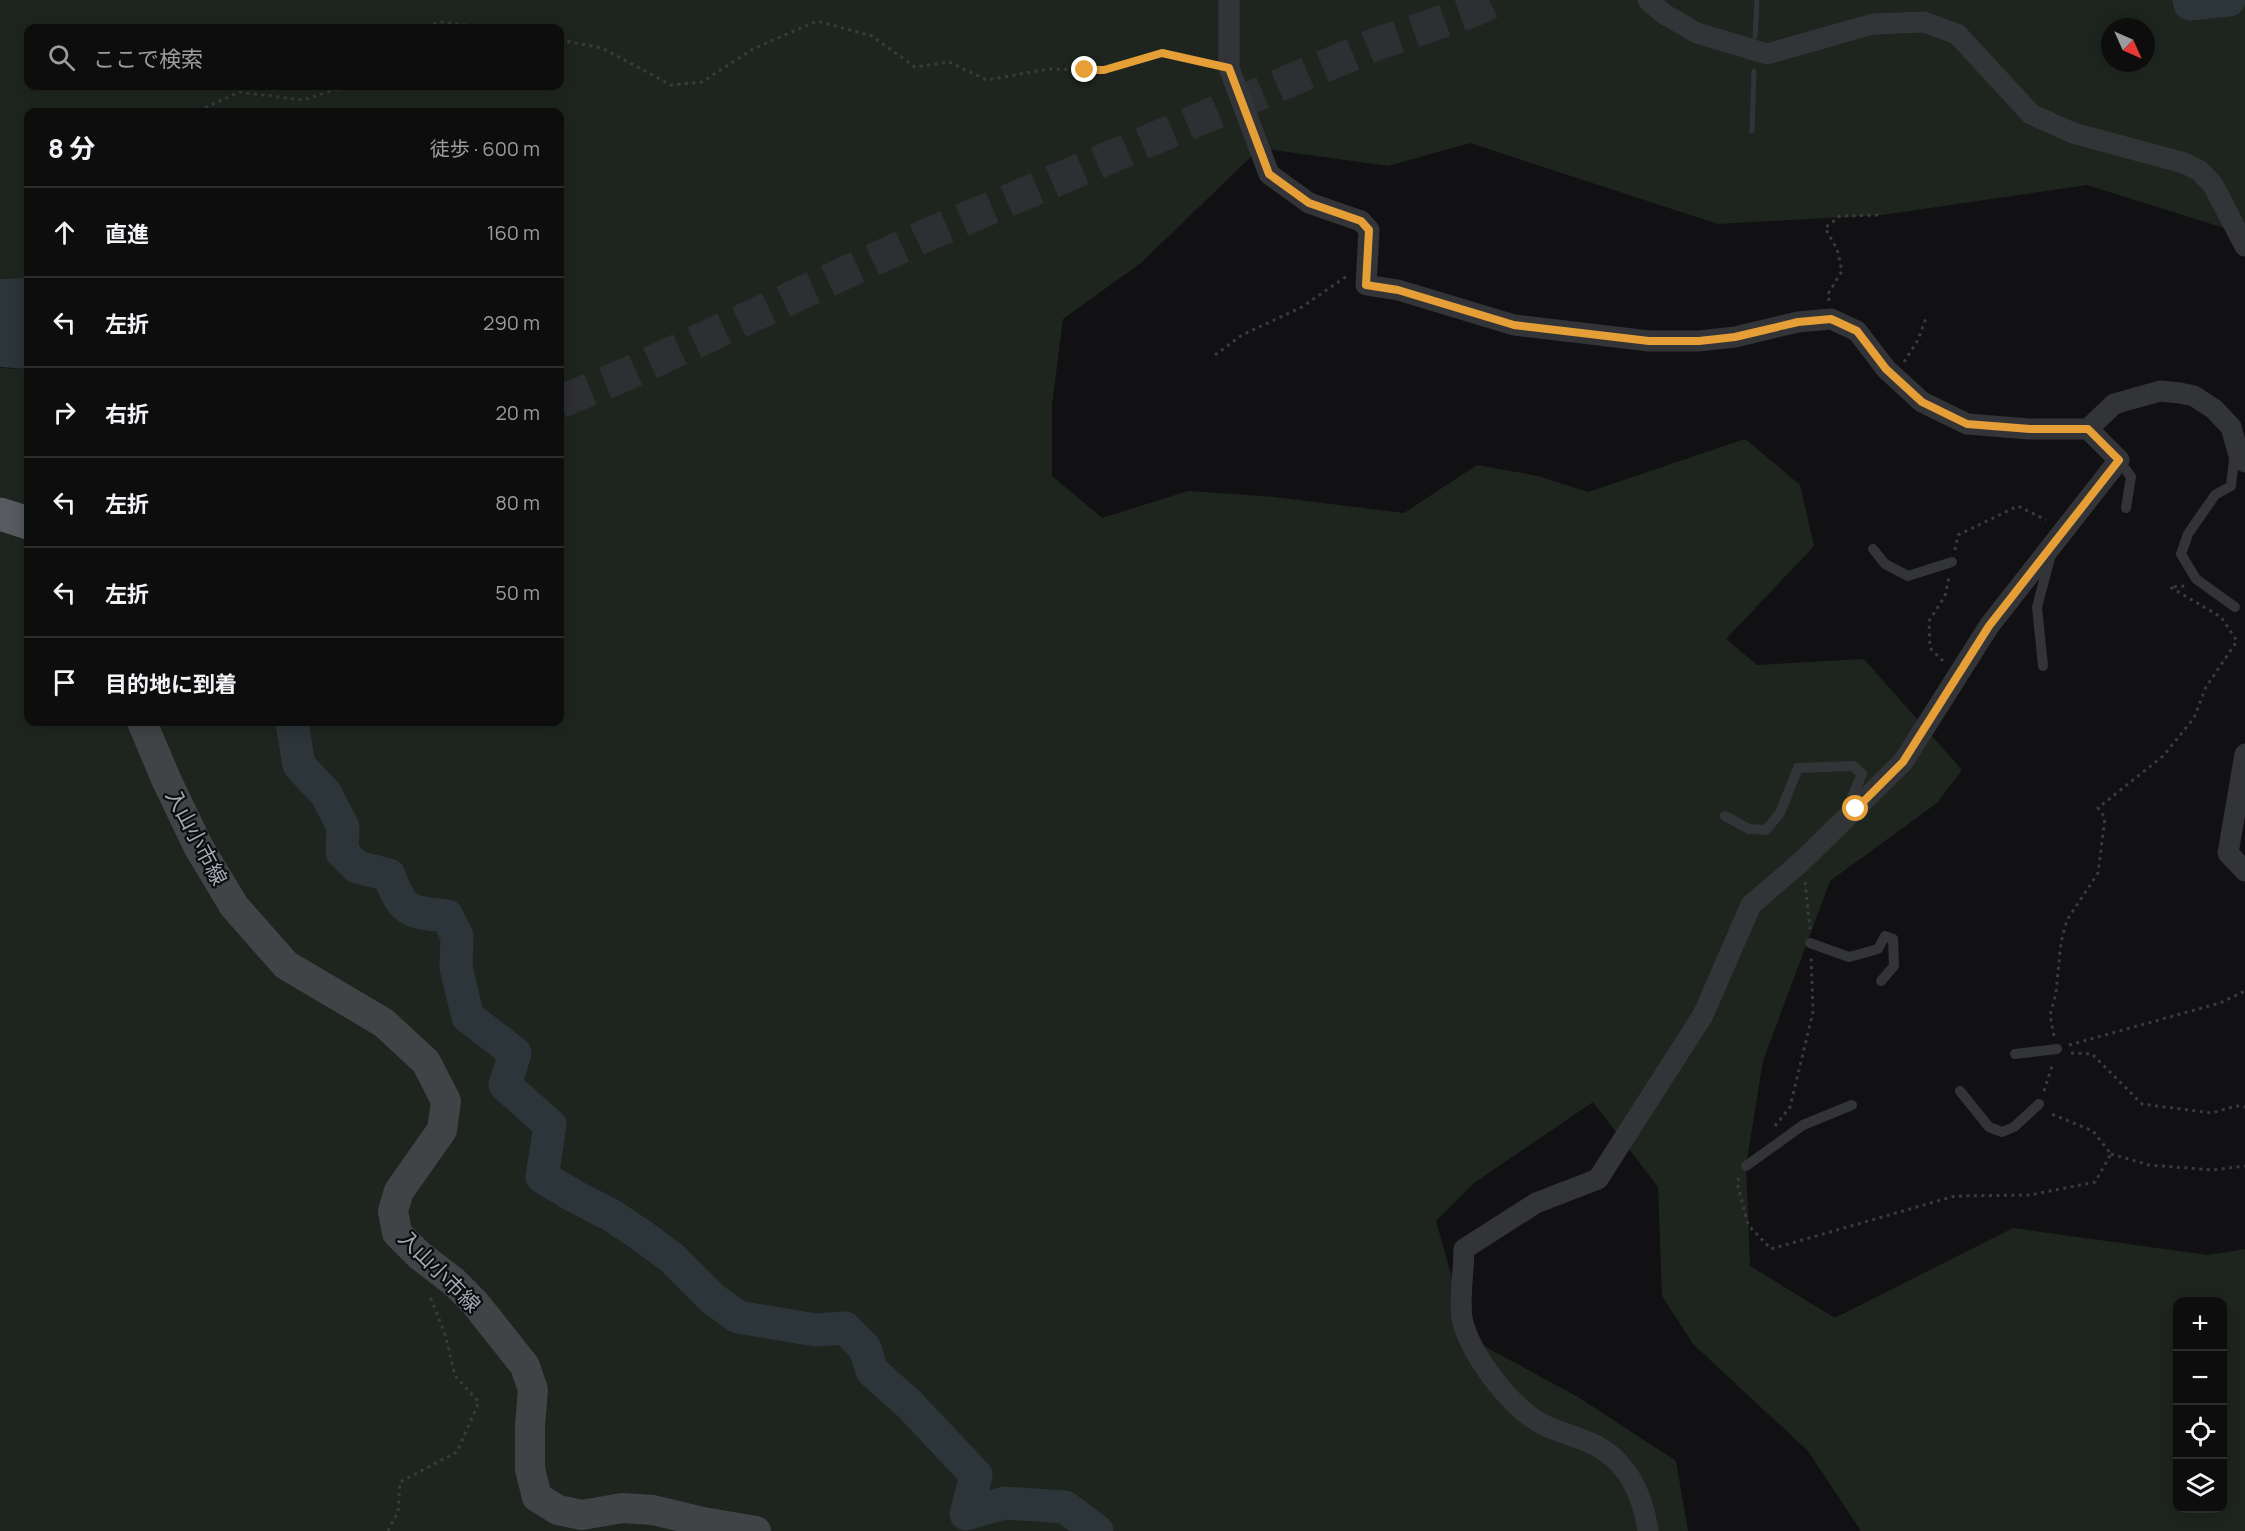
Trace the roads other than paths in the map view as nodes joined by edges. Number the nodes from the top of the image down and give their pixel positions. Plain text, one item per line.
1 (1228, 0) edge
2 (1648, 0) edge
3 (2245, 246) edge
4 (2088, 429) junction
5 (2236, 442) junction
6 (2119, 460) junction
7 (2245, 462) edge
8 (2126, 508) dead end
9 (0, 514) edge
10 (24, 522) edge
11 (2052, 547) junction
12 (1873, 549) dead end
13 (1952, 562) road end
14 (2235, 607) dead end
15 (2043, 666) dead end
16 (144, 726) edge
17 (2245, 754) edge
18 (1725, 816) dead end
19 (1840, 825) junction
20 (2245, 871) edge
21 (1810, 944) road end
22 (1881, 981) dead end
23 (2057, 1048) road end
24 (2015, 1054) dead end
25 (1960, 1091) dead end
26 (2039, 1104) road end
27 (1852, 1105) dead end
28 (1746, 1166) road end
29 (756, 1531) edge
30 (1648, 1531) edge

1 - 4 street
2 - 3 street
4 - 5 street
4 - 6 street
5 - 7 street
5 - 14 lane
6 - 8 lane
6 - 11 street
9 - 10 highway
11 - 15 lane
11 - 19 street
12 - 13 lane
16 - 29 main road, 入山小市線
17 - 20 street
18 - 19 lane
19 - 30 street
21 - 22 lane
23 - 24 lane
25 - 26 lane
27 - 28 lane

